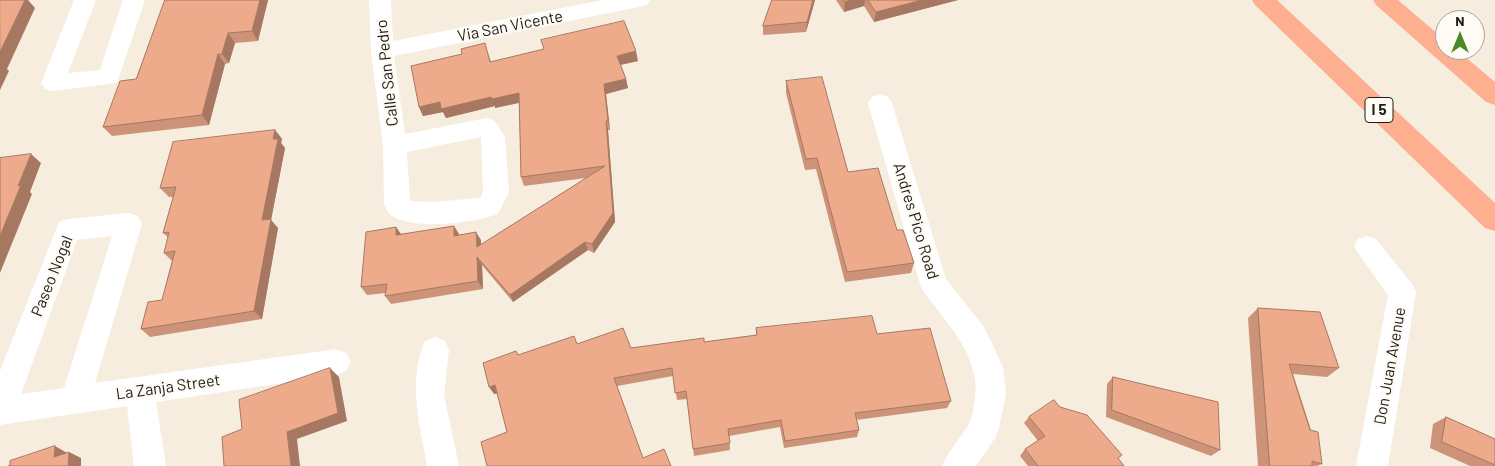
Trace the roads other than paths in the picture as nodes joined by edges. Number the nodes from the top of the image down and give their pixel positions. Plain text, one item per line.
1 (85, 0) edge
2 (134, 0) edge
3 (380, 0) edge
4 (639, 0) edge
5 (1263, 0) edge
6 (1384, 0) edge
7 (382, 52) junction
8 (1495, 96) edge
9 (880, 103) dead end
10 (395, 145) junction
11 (1495, 220) edge
12 (1367, 247) dead end
13 (436, 350) dead end
14 (336, 362) dead end
15 (140, 391) junction
16 (75, 400) junction
17 (0, 410) edge
18 (150, 466) edge
19 (443, 466) edge
20 (958, 466) edge
21 (1372, 466) edge

1 - 2 street
3 - 7 street, Calle San Pedro
4 - 7 street, Via San Vicente
5 - 11 highway, I 5
6 - 8 highway
7 - 10 street, Calle San Pedro
9 - 20 street, Andres Pico Road
10 - 10 street, Calle San Pedro
12 - 21 street, Don Juan Avenue
13 - 19 street
14 - 15 street, La Zanja Street
15 - 16 street, La Zanja Street
15 - 18 street
16 - 17 street, La Zanja Street
16 - 17 street, Paseo Nogal

